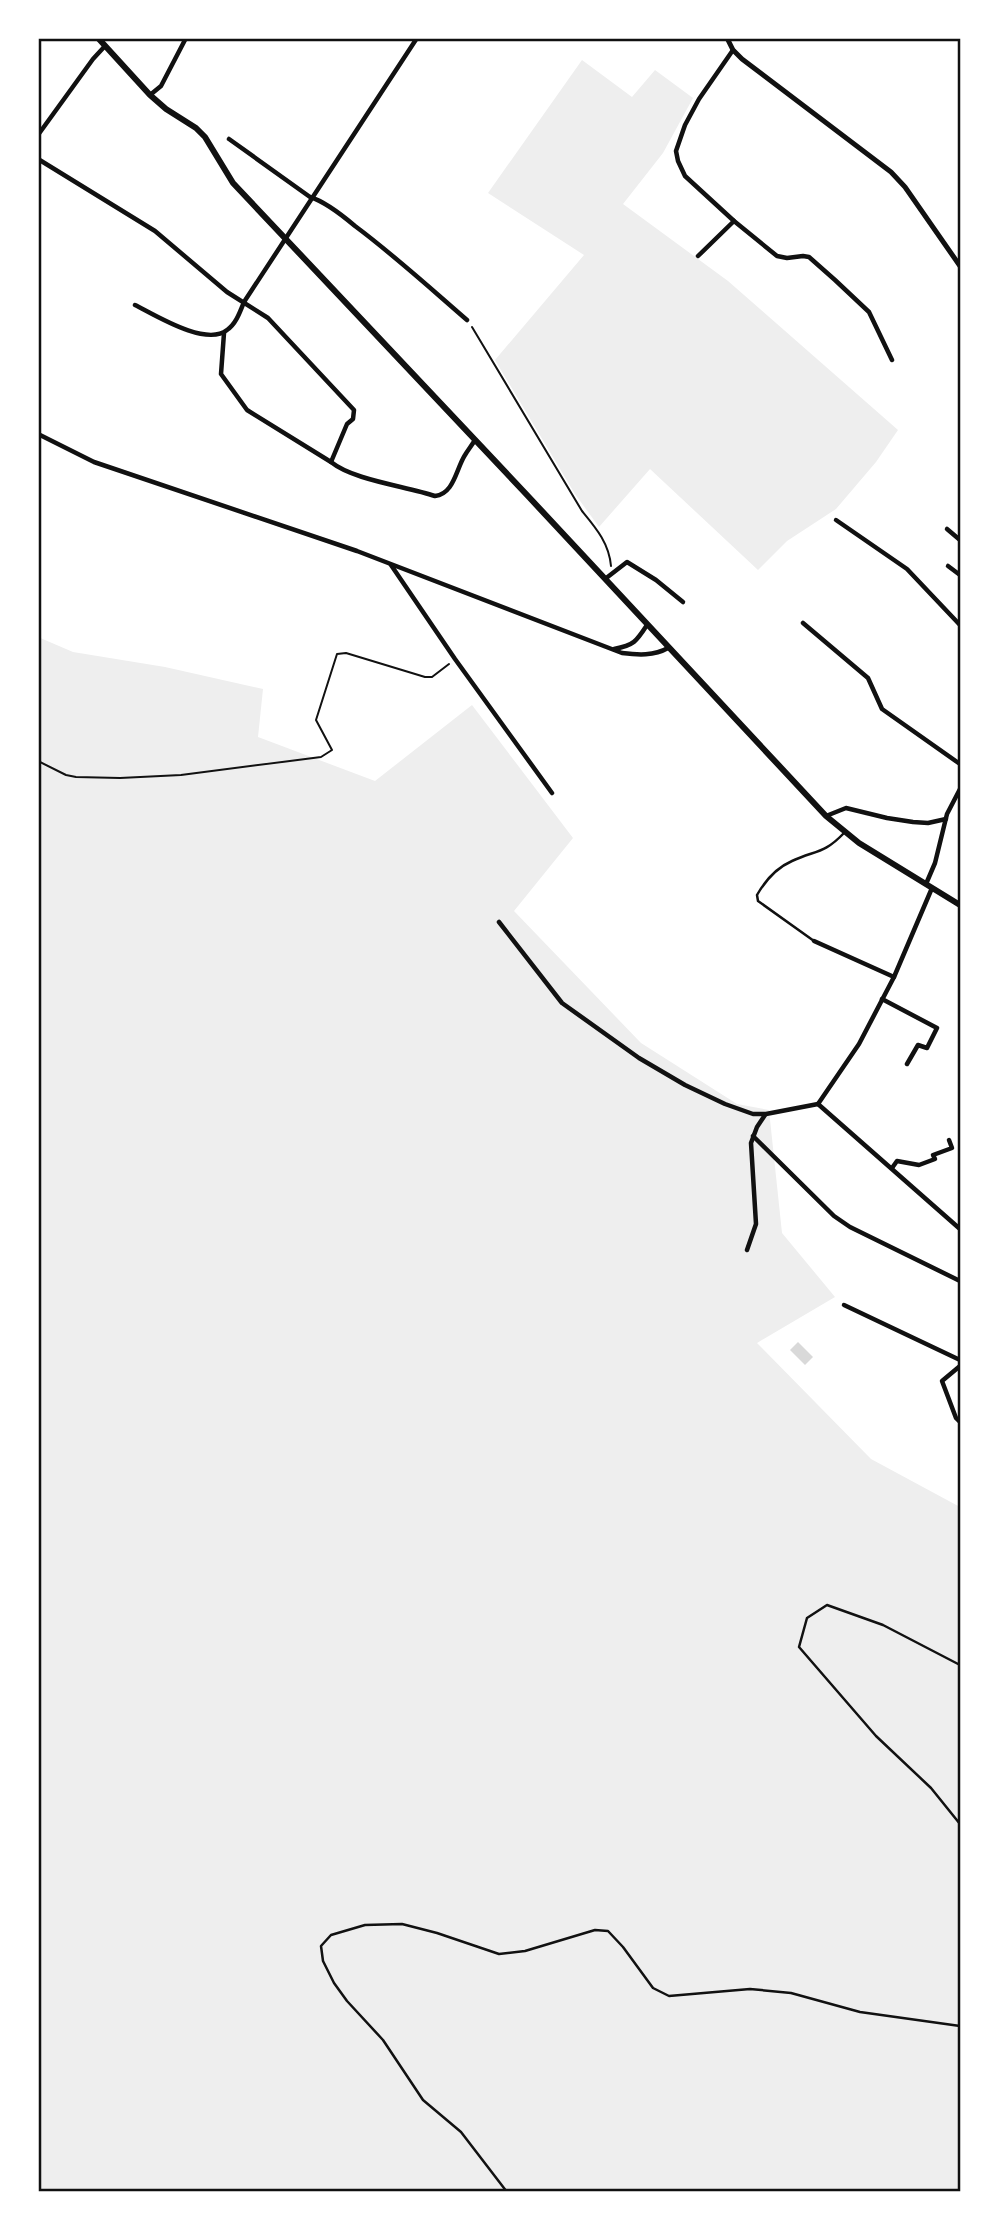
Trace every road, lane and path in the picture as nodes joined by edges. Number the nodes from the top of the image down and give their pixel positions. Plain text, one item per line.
1 (98, 38) edge
2 (186, 38) edge
3 (417, 38) edge
4 (727, 38) edge
5 (105, 46) junction
6 (733, 50) junction
7 (150, 95) junction
8 (38, 135) edge
9 (229, 139) dead end
10 (38, 159) edge
11 (314, 198) junction
12 (734, 221) junction
13 (286, 239) junction
14 (698, 256) dead end
15 (961, 266) edge
16 (244, 302) junction
17 (135, 305) dead end
18 (467, 320) joint
19 (225, 333) junction
20 (892, 360) dead end
21 (38, 434) edge
22 (476, 440) junction
23 (331, 462) junction
24 (836, 520) dead end
25 (947, 529) dead end
26 (961, 540) edge
27 (390, 564) junction
28 (948, 566) dead end
29 (613, 573) junction
30 (961, 575) edge
31 (605, 579) junction
32 (683, 602) dead end
33 (803, 623) dead end
34 (647, 625) junction
35 (961, 625) edge
36 (668, 648) junction
37 (613, 649) junction
38 (455, 659) junction
39 (38, 761) edge
40 (961, 764) edge
41 (961, 789) edge
42 (552, 793) dead end
43 (826, 816) junction
44 (946, 819) junction
45 (844, 832) junction
46 (929, 886) junction
47 (961, 905) edge
48 (499, 922) dead end
49 (814, 941) joint
50 (894, 977) junction
51 (882, 999) junction
52 (907, 1065) dead end
53 (818, 1104) junction
54 (766, 1114) junction
55 (753, 1136) junction
56 (949, 1140) dead end
57 (892, 1168) junction
58 (961, 1228) edge
59 (747, 1250) dead end
60 (961, 1281) edge
61 (844, 1305) dead end
62 (961, 1360) edge
63 (961, 1366) edge
64 (961, 1422) edge
65 (961, 1665) edge
66 (961, 1824) edge
67 (961, 2026) edge
68 (508, 2192) edge

1 - 5 main road
2 - 7 street
3 - 11 street
4 - 6 street
5 - 7 main road
5 - 8 street
6 - 12 street
6 - 15 street
7 - 13 main road
9 - 11 street
10 - 16 street
11 - 13 street
11 - 18 street
12 - 14 street
12 - 20 street
13 - 16 street
13 - 22 main road
16 - 19 street
16 - 23 street
17 - 19 street
18 - 29 path
19 - 23 street
21 - 27 street
22 - 23 street
22 - 31 main road
24 - 35 street
25 - 26 street
27 - 37 street
27 - 38 street
28 - 30 street
29 - 31 street
29 - 32 street
31 - 34 main road
33 - 40 street
34 - 36 main road
34 - 37 street
36 - 37 street
36 - 43 main road
38 - 39 path
38 - 42 street
41 - 44 street
43 - 44 street
43 - 45 main road
44 - 46 street
45 - 46 main road
45 - 49 lane
46 - 47 main road
46 - 50 street
48 - 54 street
49 - 50 street
50 - 51 street
51 - 52 street
51 - 53 street
53 - 54 street
53 - 57 street
54 - 55 street
55 - 59 street
55 - 60 street
56 - 57 street
57 - 58 street
61 - 62 street
63 - 64 street
65 - 66 lane
67 - 68 lane

